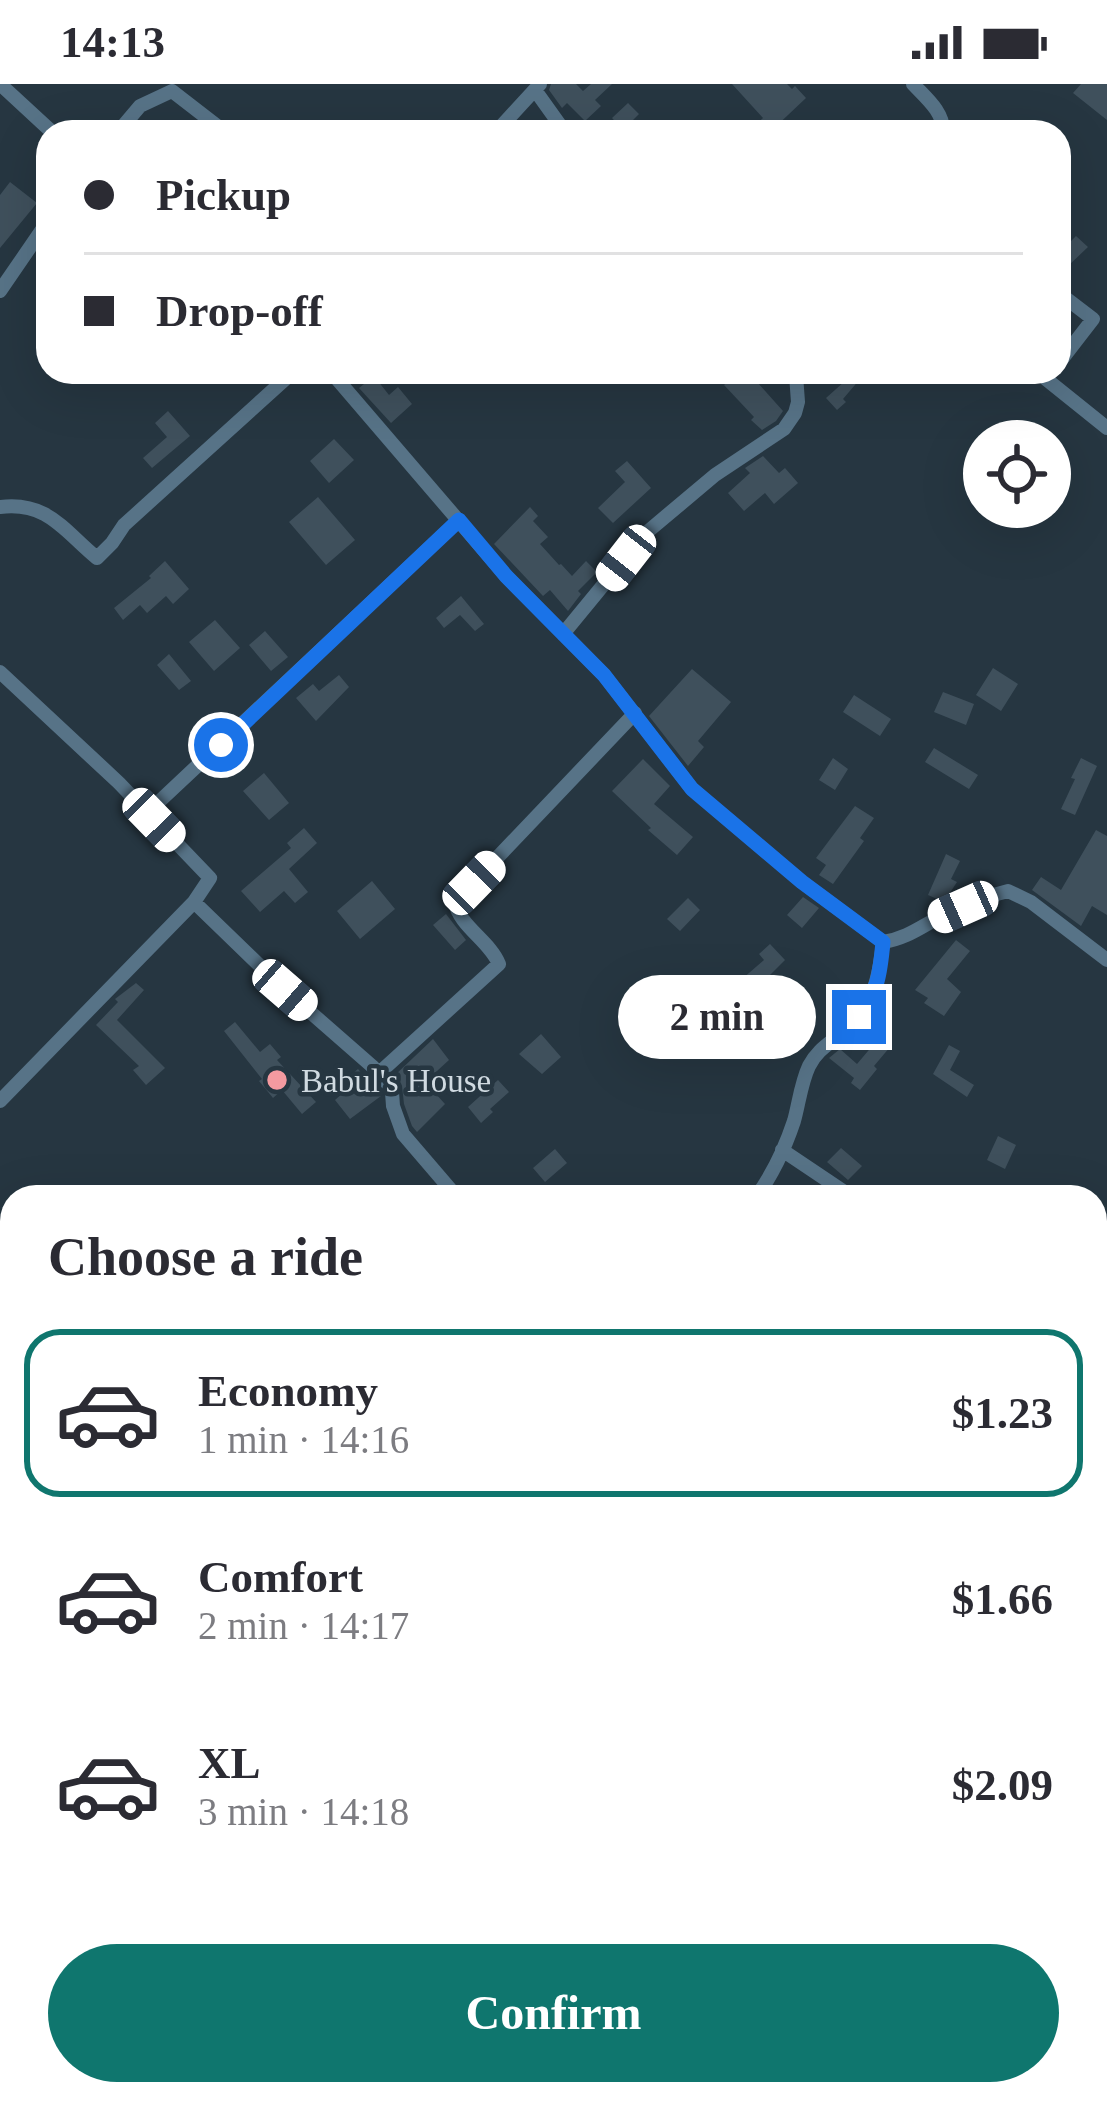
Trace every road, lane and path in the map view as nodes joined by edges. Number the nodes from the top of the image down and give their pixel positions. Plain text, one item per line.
1 (0, 84) edge
2 (914, 84) edge
3 (537, 87) edge
4 (173, 88) edge
5 (39, 120) edge
6 (128, 120) edge
7 (211, 120) edge
8 (507, 120) edge
9 (558, 120) edge
10 (942, 120) edge
11 (36, 238) edge
12 (0, 291) edge
13 (1071, 302) edge
14 (1071, 347) edge
15 (280, 384) edge
16 (341, 384) edge
17 (797, 384) edge
18 (1053, 384) edge
19 (1107, 428) edge
20 (0, 506) edge
21 (459, 520) junction
22 (563, 634) junction
23 (0, 672) edge
24 (635, 713) junction
25 (147, 813) junction
26 (194, 902) junction
27 (883, 942) junction
28 (1107, 960) edge
29 (378, 1074) junction
30 (0, 1101) edge
31 (782, 1150) junction
32 (447, 1185) edge
33 (765, 1185) edge
34 (835, 1185) edge

1 - 5 street
2 - 10 street
3 - 8 street
3 - 9 street
4 - 6 street
4 - 7 street
11 - 12 street
13 - 14 street
15 - 20 street
16 - 21 street
17 - 22 street
18 - 19 street
21 - 22 street
21 - 25 street
22 - 24 street
23 - 25 street
24 - 27 street
24 - 29 street
25 - 26 street
26 - 29 street
26 - 30 street
27 - 28 street
27 - 31 street
29 - 32 street
31 - 33 street
31 - 34 street

